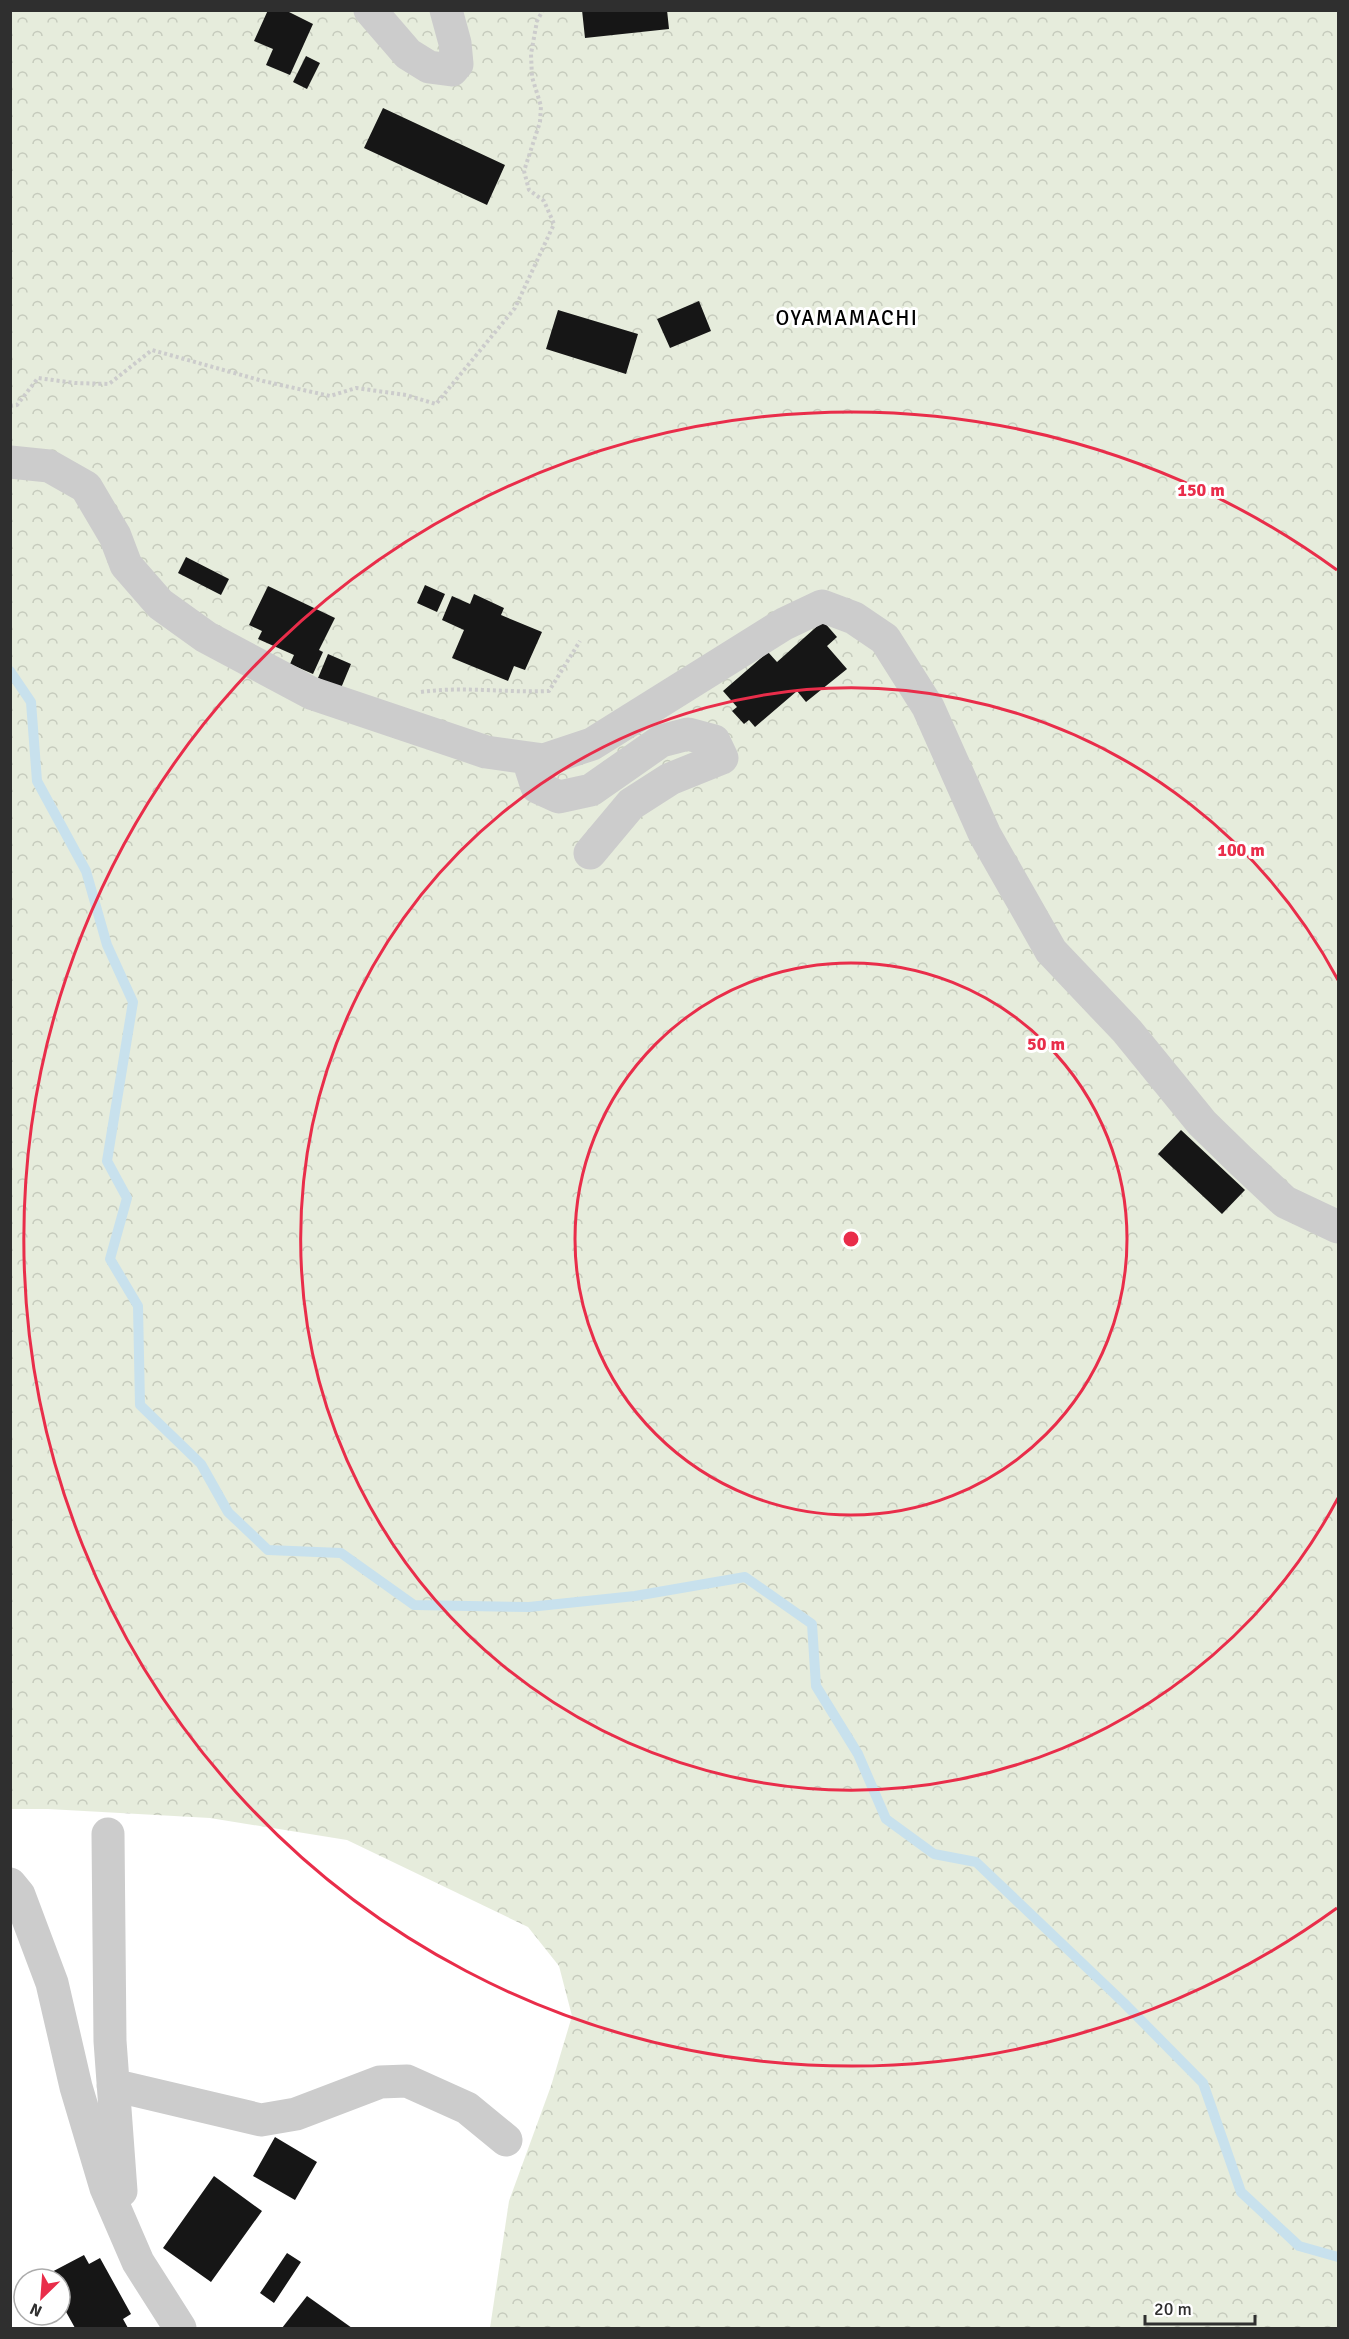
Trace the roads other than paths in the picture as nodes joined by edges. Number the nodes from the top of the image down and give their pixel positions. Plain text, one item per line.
1 (370, 10) edge
2 (446, 10) edge
3 (10, 462) edge
4 (528, 759) junction
5 (590, 853) dead end
6 (1338, 1227) edge
7 (108, 1834) dead end
8 (10, 1884) edge
9 (113, 2085) junction
10 (506, 2140) dead end
11 (124, 2229) junction
12 (180, 2328) edge

1 - 2 street
3 - 4 street
4 - 5 street
4 - 6 street
7 - 9 street
8 - 11 street
9 - 10 street
9 - 11 street
11 - 12 street

